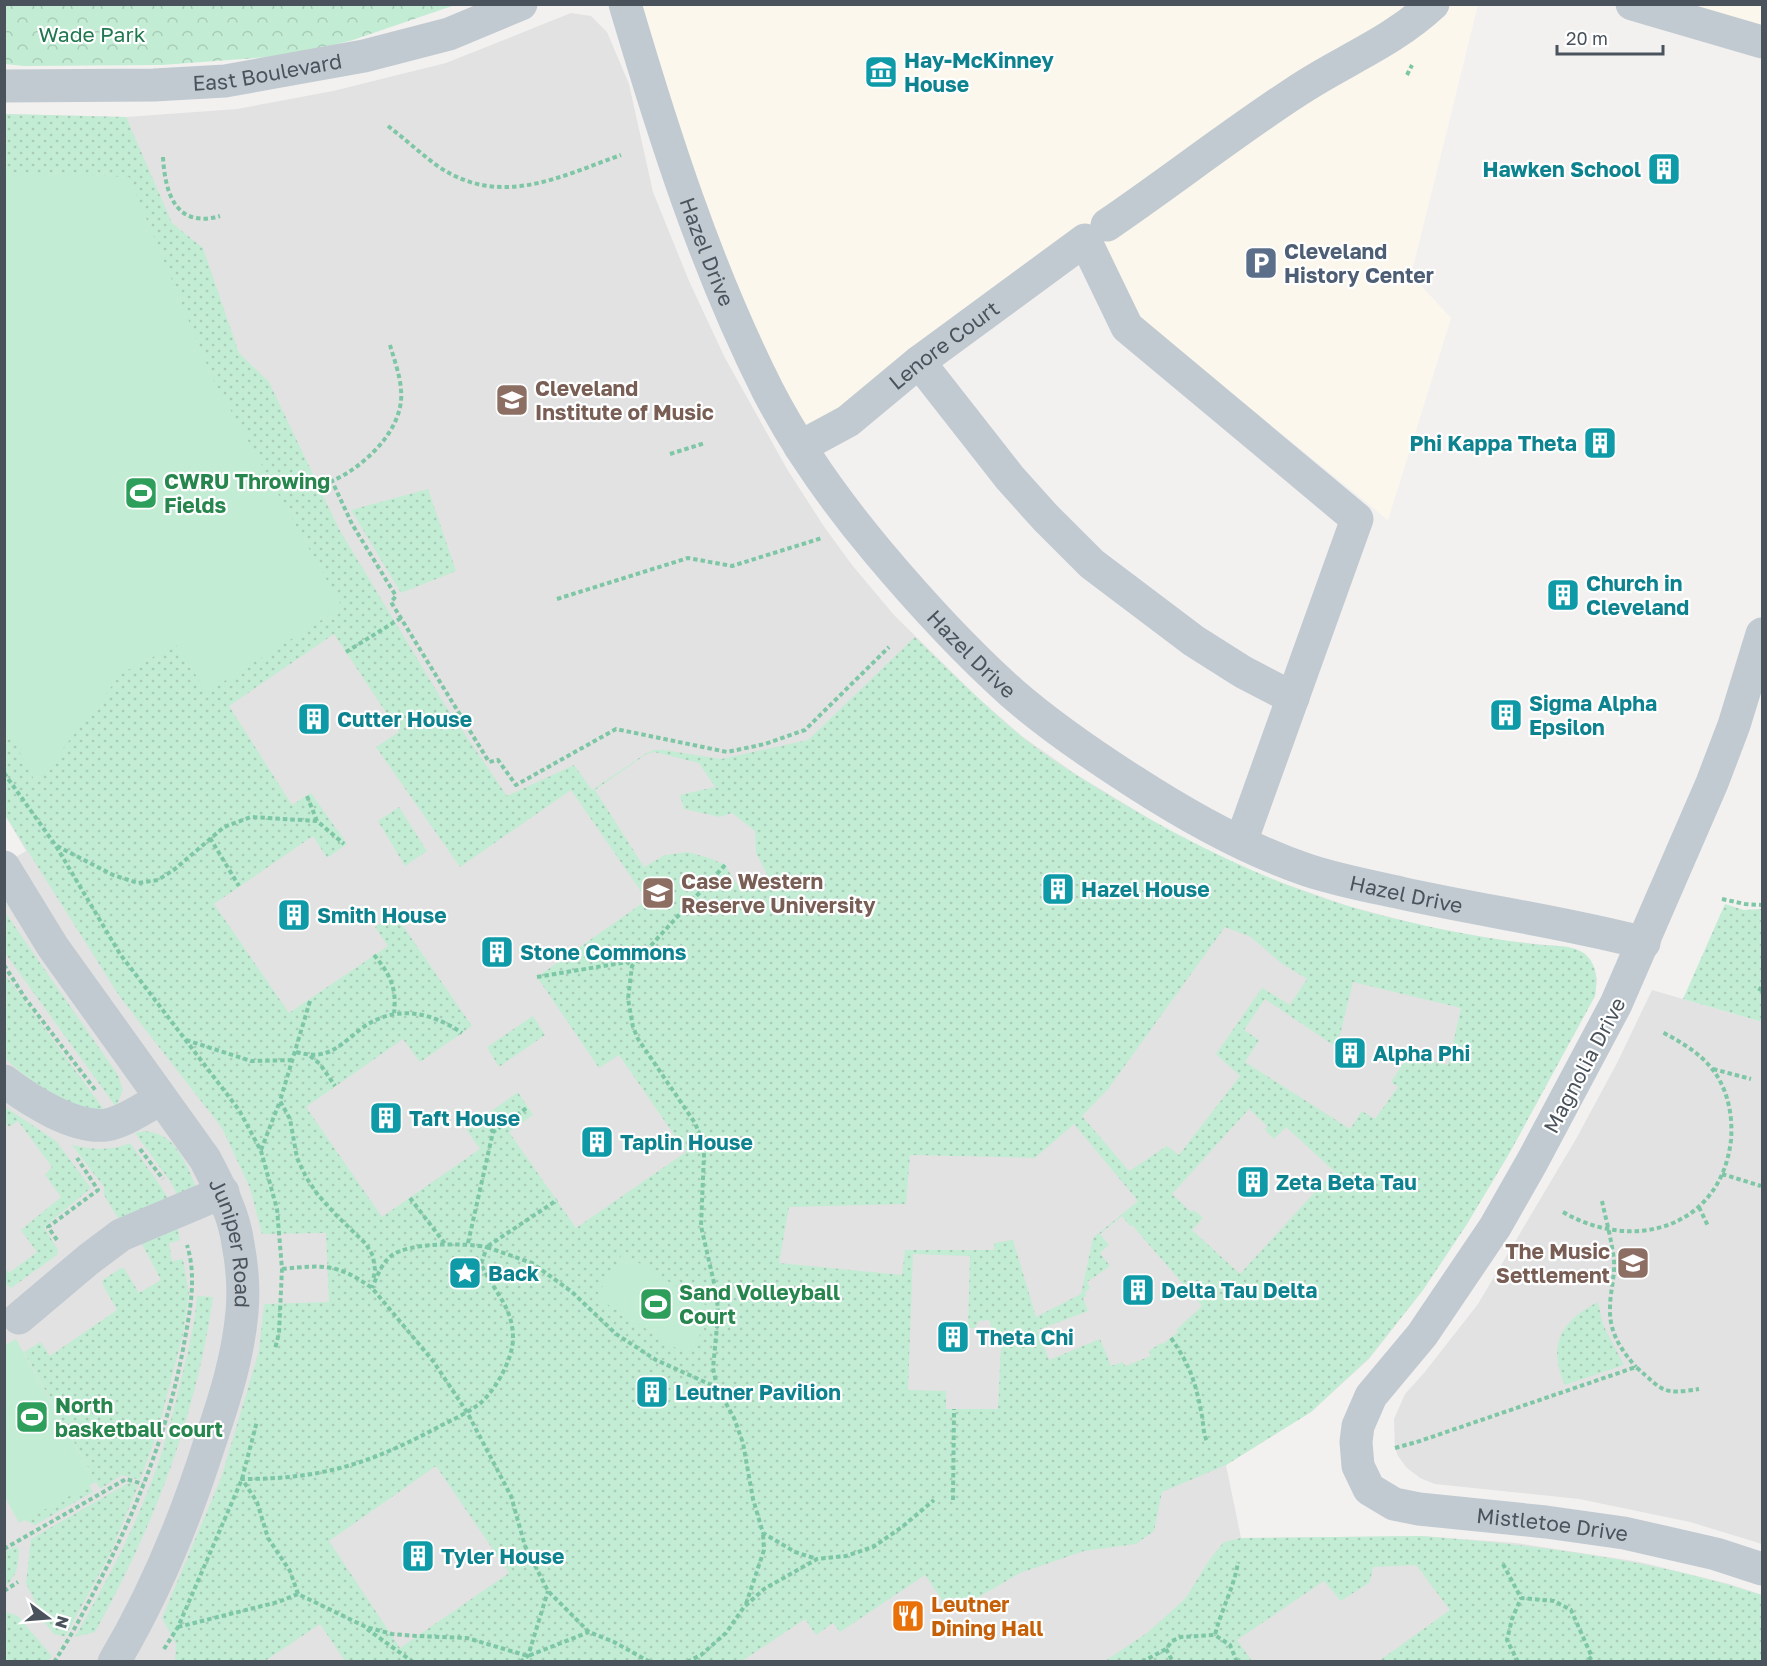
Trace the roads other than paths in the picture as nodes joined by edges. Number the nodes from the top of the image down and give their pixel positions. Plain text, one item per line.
1 (521, 4) edge
2 (625, 4) edge
3 (1404, 4) edge
4 (1433, 4) edge
5 (1632, 4) edge
6 (1393, 36) junction
7 (1762, 42) edge
8 (4, 86) edge
9 (1096, 233) junction
10 (919, 362) junction
11 (800, 447) junction
12 (1762, 634) edge
13 (1293, 698) junction
14 (1241, 842) junction
15 (7, 877) edge
16 (1644, 943) junction
17 (4, 1081) edge
18 (161, 1099) junction
19 (223, 1192) junction
20 (19, 1318) dead end
21 (1358, 1466) joint
22 (1762, 1569) edge
23 (114, 1662) edge

1 - 8 street, East Boulevard
2 - 11 street, Hazel Drive
3 - 6 street
4 - 6 street, Lenore Court
5 - 7 street
6 - 9 street, Lenore Court
9 - 10 street, Lenore Court
9 - 13 street
10 - 11 street, Lenore Court
10 - 13 street
11 - 14 street, Hazel Drive
12 - 16 street, Magnolia Drive
13 - 14 street
14 - 16 street, Hazel Drive
15 - 18 street, Juniper Road
16 - 21 street, Magnolia Drive
17 - 18 street
18 - 19 street, Juniper Road
19 - 20 street
19 - 23 street, Juniper Road
21 - 22 street, Mistletoe Drive

